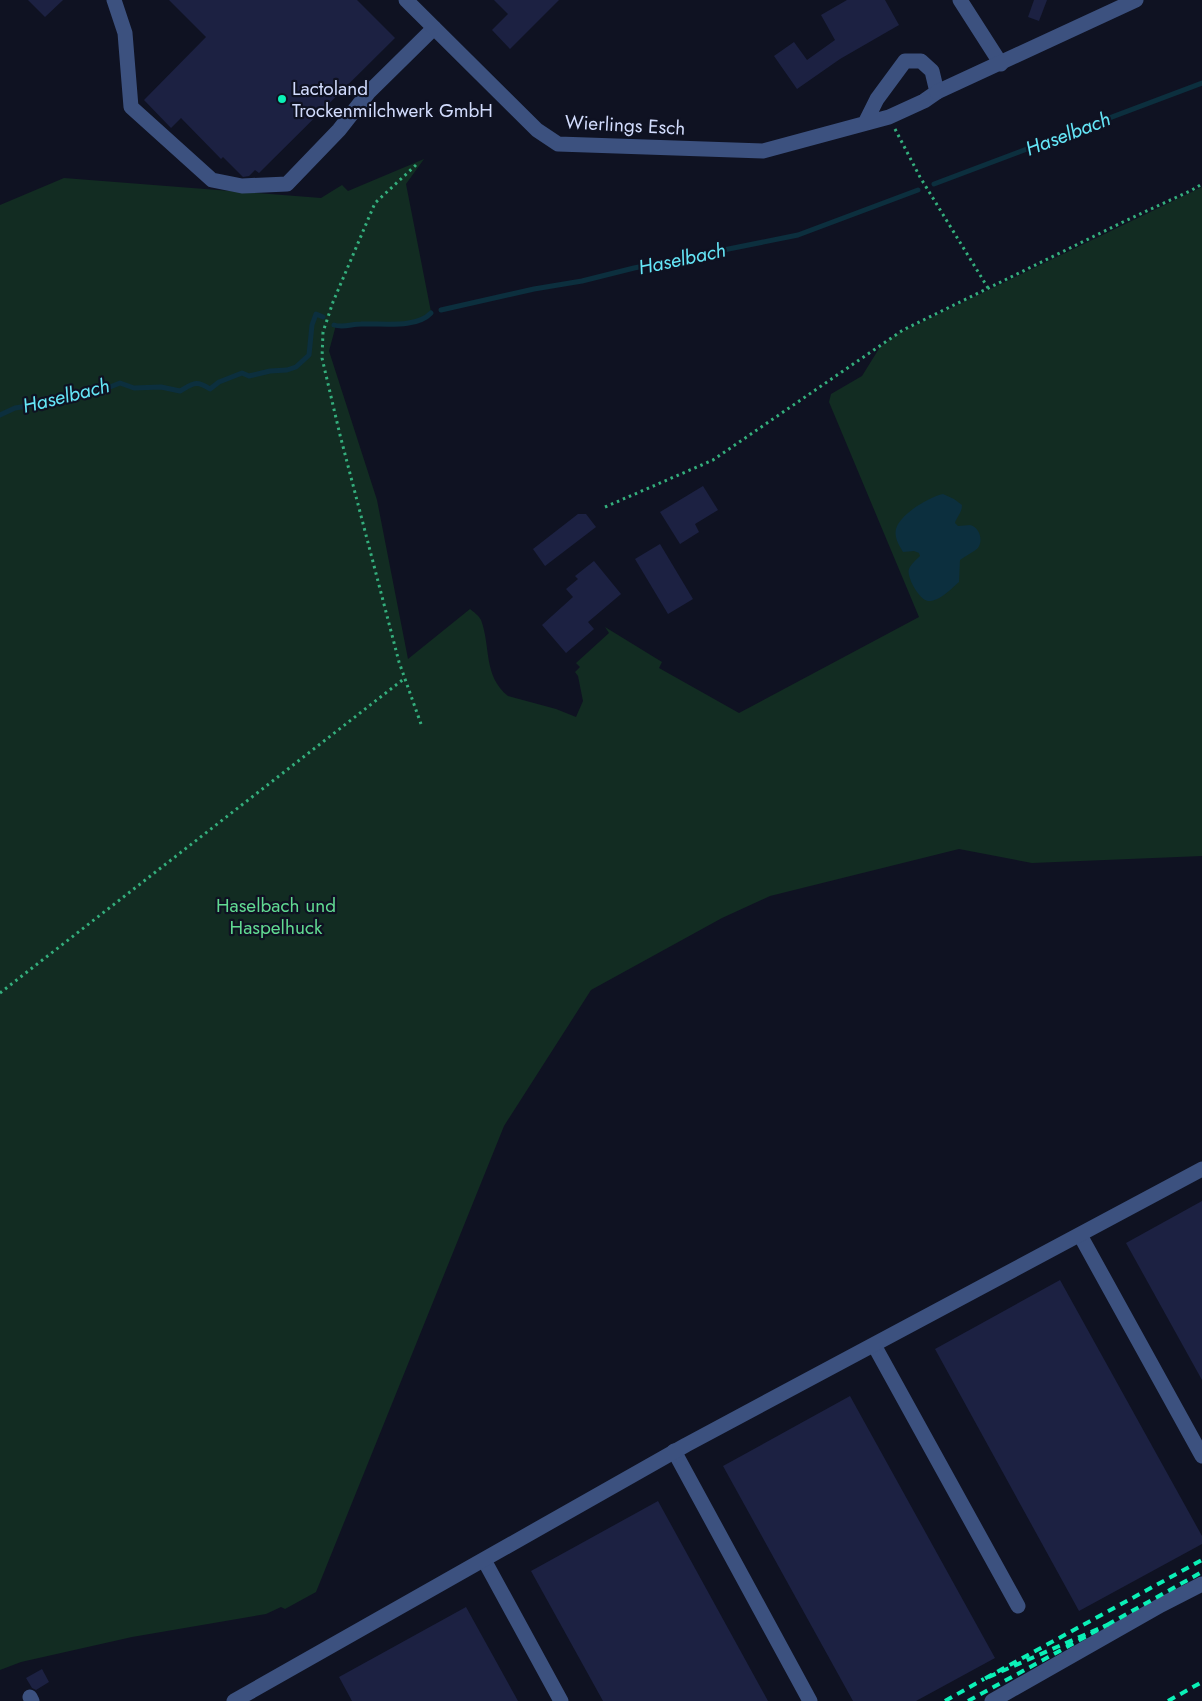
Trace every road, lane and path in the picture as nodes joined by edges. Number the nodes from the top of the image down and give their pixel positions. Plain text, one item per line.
1 (114, 0) edge
2 (406, 0) edge
3 (960, 0) edge
4 (1136, 0) edge
5 (434, 28) junction
6 (1001, 64) junction
7 (937, 92) junction
8 (889, 117) junction
9 (865, 123) junction
10 (416, 166) dead end
11 (1202, 184) edge
12 (988, 288) junction
13 (605, 507) dead end
14 (405, 678) junction
15 (421, 724) dead end
16 (0, 993) edge
17 (1202, 1169) edge
18 (1080, 1235) junction
19 (874, 1345) junction
20 (674, 1451) junction
21 (1202, 1456) edge
22 (484, 1560) junction
23 (1202, 1584) edge
24 (1018, 1606) dead end
25 (234, 1701) edge
26 (561, 1701) edge
27 (810, 1701) edge
28 (992, 1701) edge

1 - 5 street
2 - 5 street, Wierlings Esch
3 - 6 street
4 - 6 street, Wierlings Esch
5 - 9 street, Wierlings Esch
6 - 7 street, Wierlings Esch
7 - 8 street, Wierlings Esch
7 - 9 street
8 - 9 street, Wierlings Esch
8 - 12 path
10 - 14 path
11 - 12 path
12 - 13 path
14 - 15 path
14 - 16 path
17 - 18 street
18 - 19 street
18 - 21 street
19 - 20 street
19 - 24 street
20 - 22 street
20 - 27 street
22 - 25 street
22 - 26 street
23 - 28 street

